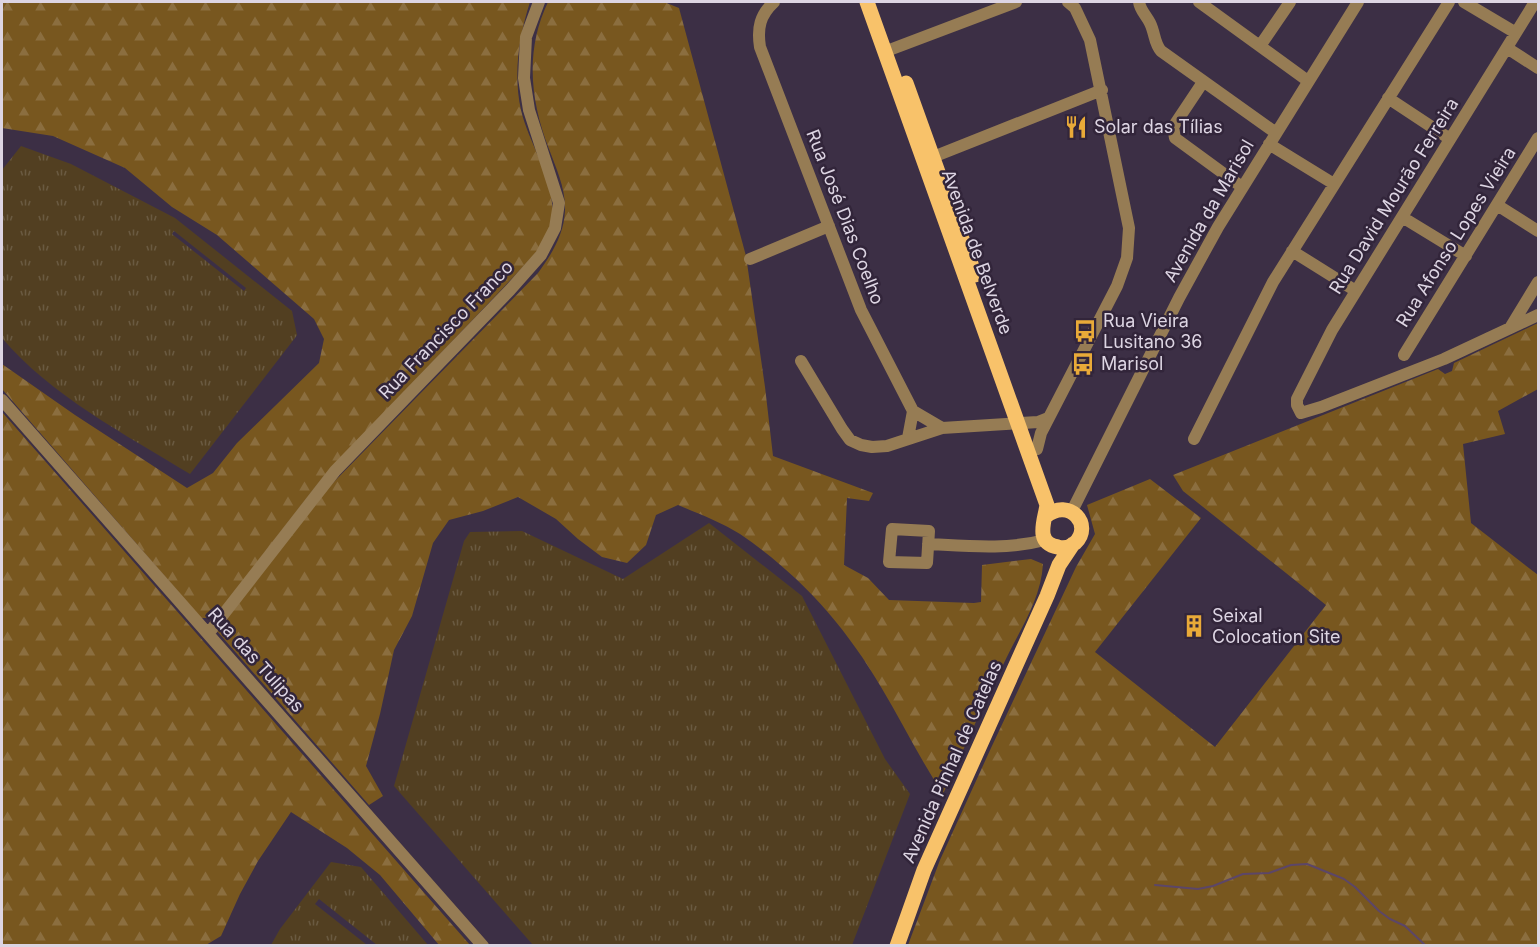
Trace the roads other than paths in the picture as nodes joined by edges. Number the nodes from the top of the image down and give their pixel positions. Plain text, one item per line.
1 (538, 2) edge
2 (774, 2) edge
3 (867, 2) edge
4 (876, 2) edge
5 (1016, 2) edge
6 (1068, 2) edge
7 (1139, 2) edge
8 (1290, 2) edge
9 (1358, 2) edge
10 (1449, 2) edge
11 (1464, 2) edge
12 (1535, 2) edge
13 (1208, 4) edge
14 (1516, 33) junction
15 (1260, 46) junction
16 (1507, 48) junction
17 (889, 50) junction
18 (1539, 68) edge
19 (1308, 81) junction
20 (1203, 82) junction
21 (1102, 90) junction
22 (1388, 98) junction
23 (1272, 138) junction
24 (1539, 138) edge
25 (1450, 139) junction
26 (933, 157) junction
27 (1334, 184) junction
28 (1242, 187) junction
29 (1497, 206) junction
30 (1402, 217) junction
31 (829, 226) junction
32 (1539, 231) edge
33 (1292, 251) junction
34 (1466, 256) junction
35 (750, 259) dead end
36 (1539, 282) edge
37 (1356, 291) junction
38 (1531, 294) junction
39 (1539, 305) edge
40 (1539, 315) edge
41 (1509, 329) junction
42 (1404, 355) dead end
43 (801, 362) dead end
44 (2, 399) edge
45 (913, 411) junction
46 (1048, 418) junction
47 (1023, 423) junction
48 (942, 428) junction
49 (908, 438) junction
50 (1194, 439) dead end
51 (1037, 449) junction
52 (1067, 510) junction
53 (1046, 516) junction
54 (1046, 541) junction
55 (928, 544) dead end
56 (1073, 544) junction
57 (1047, 596) junction
58 (208, 634) junction
59 (483, 945) edge
60 (897, 945) edge

1 - 58 street, Rua Francisco Franco
2 - 31 street, Rua José Dias Coelho
3 - 17 main road, Avenida de Belverde
4 - 17 main road, Avenida de Belverde
5 - 17 street
6 - 21 street
7 - 20 street
8 - 15 street
9 - 19 street, Avenida da Marisol
10 - 22 street
11 - 14 street
12 - 14 street, Rua David Mourão Ferreira
13 - 15 street
14 - 16 street, Rua David Mourão Ferreira
15 - 19 street
16 - 18 street
16 - 25 street, Rua David Mourão Ferreira
17 - 26 main road, Avenida de Belverde
17 - 47 main road, Avenida de Belverde
19 - 23 street, Avenida da Marisol
20 - 23 street
20 - 28 street
21 - 26 street
21 - 46 street
22 - 25 street
22 - 27 street
23 - 27 street
23 - 28 street, Avenida da Marisol
24 - 29 street, Rua Afonso Lopes Vieira
25 - 30 street, Rua David Mourão Ferreira
26 - 47 main road, Avenida de Belverde
27 - 33 street
28 - 52 street, Avenida da Marisol
29 - 32 street
29 - 34 street, Rua Afonso Lopes Vieira
30 - 34 street
30 - 37 street, Rua David Mourão Ferreira
31 - 35 street
31 - 45 street, Rua José Dias Coelho
33 - 37 street
33 - 50 street
34 - 42 street, Rua Afonso Lopes Vieira
36 - 38 street
37 - 41 street, Rua David Mourão Ferreira
38 - 39 street
38 - 41 street
40 - 41 street
43 - 49 street
44 - 58 street, Rua das Tulipas
45 - 48 street
45 - 49 street
46 - 47 street
46 - 51 street
47 - 48 street
47 - 51 main road, Avenida de Belverde
47 - 53 main road, Avenida de Belverde
48 - 49 street
51 - 52 main road, Avenida de Belverde
52 - 53 main road
52 - 56 main road, Avenida de Belverde
53 - 54 main road, Avenida de Belverde
54 - 55 street
54 - 56 main road
54 - 57 main road, Avenida de Belverde
56 - 57 main road, Avenida Pinhal de Catelas
57 - 60 main road, Avenida Pinhal de Catelas
58 - 59 street, Rua das Tulipas

